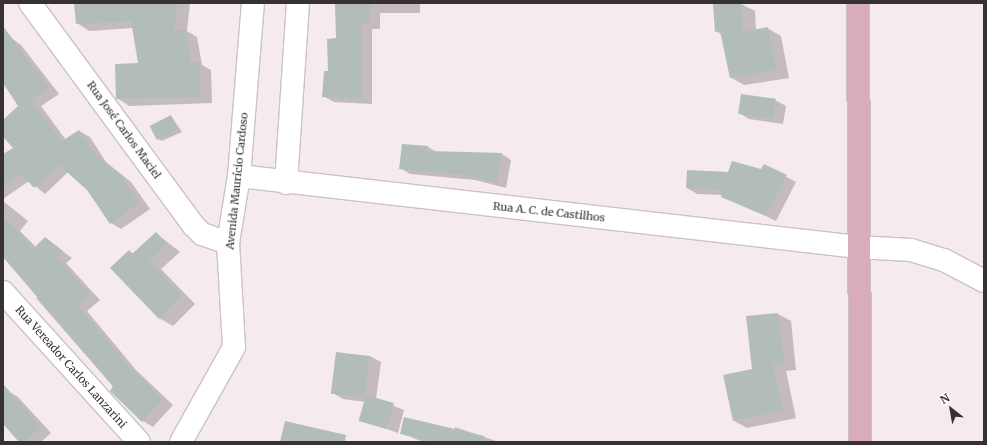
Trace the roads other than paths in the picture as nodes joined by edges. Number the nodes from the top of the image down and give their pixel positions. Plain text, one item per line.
1 (30, 3) edge
2 (253, 3) edge
3 (298, 3) edge
4 (858, 3) edge
5 (240, 176) junction
6 (286, 183) junction
7 (228, 244) junction
8 (858, 247) junction
9 (984, 281) edge
10 (3, 292) edge
11 (139, 442) edge
12 (181, 442) edge
13 (860, 442) edge

1 - 7 street, Rua José Carlos Maciel
2 - 5 street, Avenida Maurício Cardoso
3 - 6 street
4 - 8 main road
5 - 6 street, Rua A. C. de Castilhos
5 - 7 street, Avenida Maurício Cardoso
6 - 8 street, Rua A. C. de Castilhos
7 - 12 street, Avenida Maurício Cardoso
8 - 9 street, Rua A. C. de Castilhos
8 - 13 main road
10 - 11 street, Rua Vereador Carlos Lanzarini

